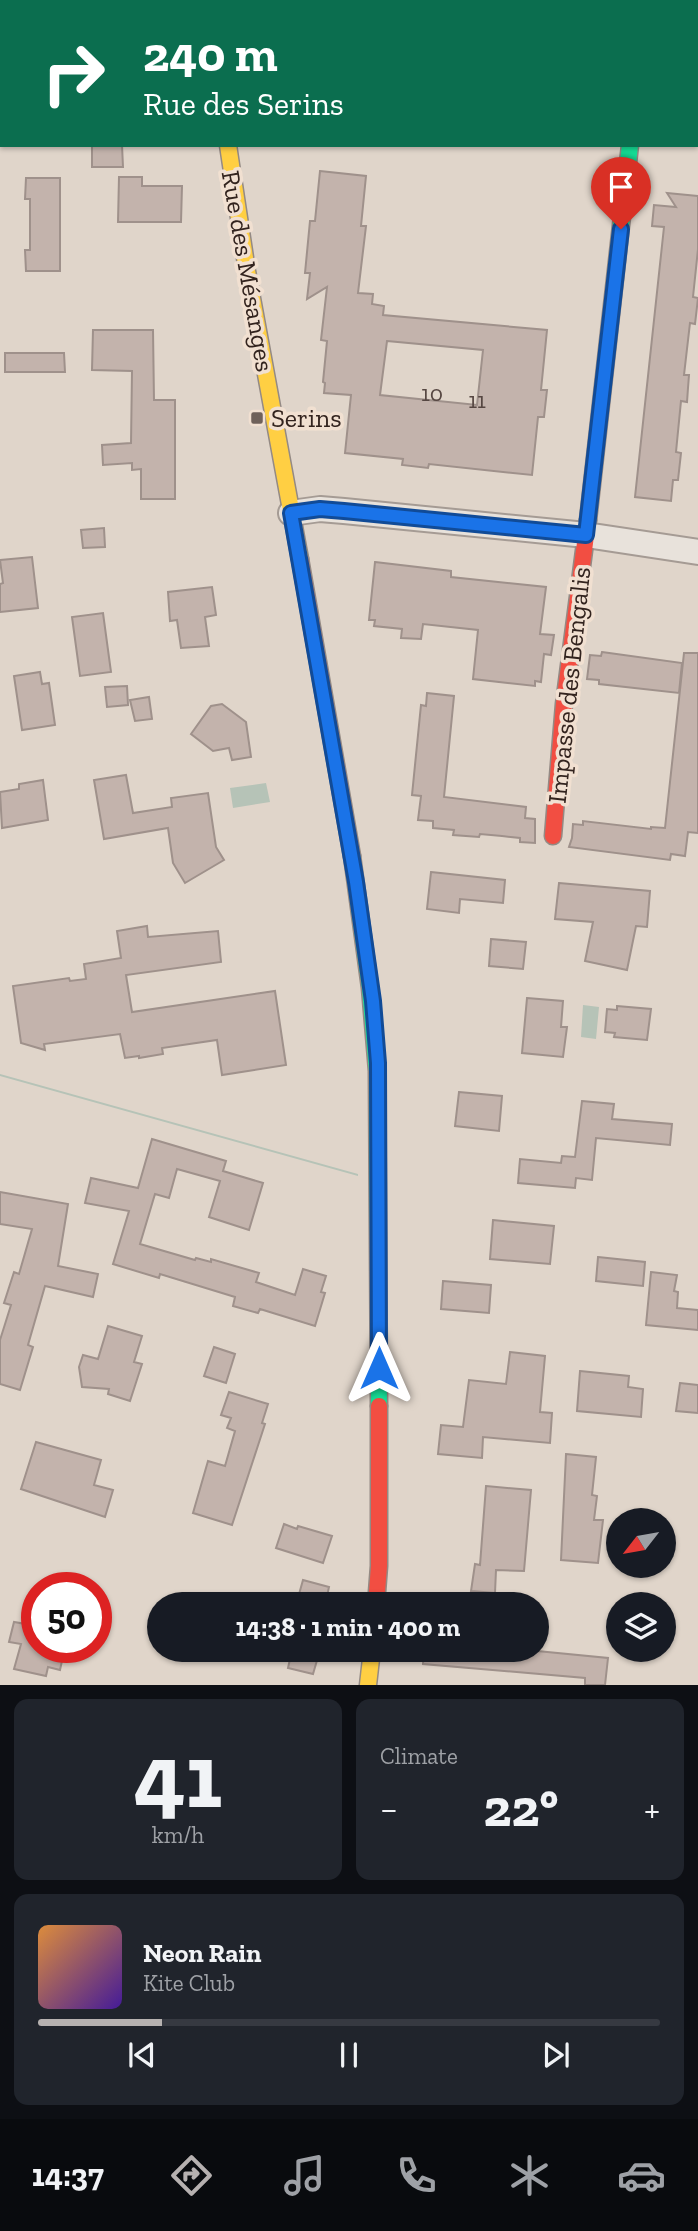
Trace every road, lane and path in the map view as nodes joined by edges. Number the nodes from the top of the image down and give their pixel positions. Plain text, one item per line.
1 (228, 147) edge
2 (630, 147) edge
3 (291, 513) junction
4 (586, 535) junction
5 (698, 552) edge
6 (553, 836) dead end
7 (376, 1592) edge
8 (371, 1662) edge
9 (368, 1685) edge

1 - 3 main road, Rue des Mésanges
2 - 4 main road, Impasse des Bengalis
3 - 4 street
3 - 7 main road, Rue des Mésanges
4 - 5 street
4 - 6 main road, Impasse des Bengalis
8 - 9 main road

